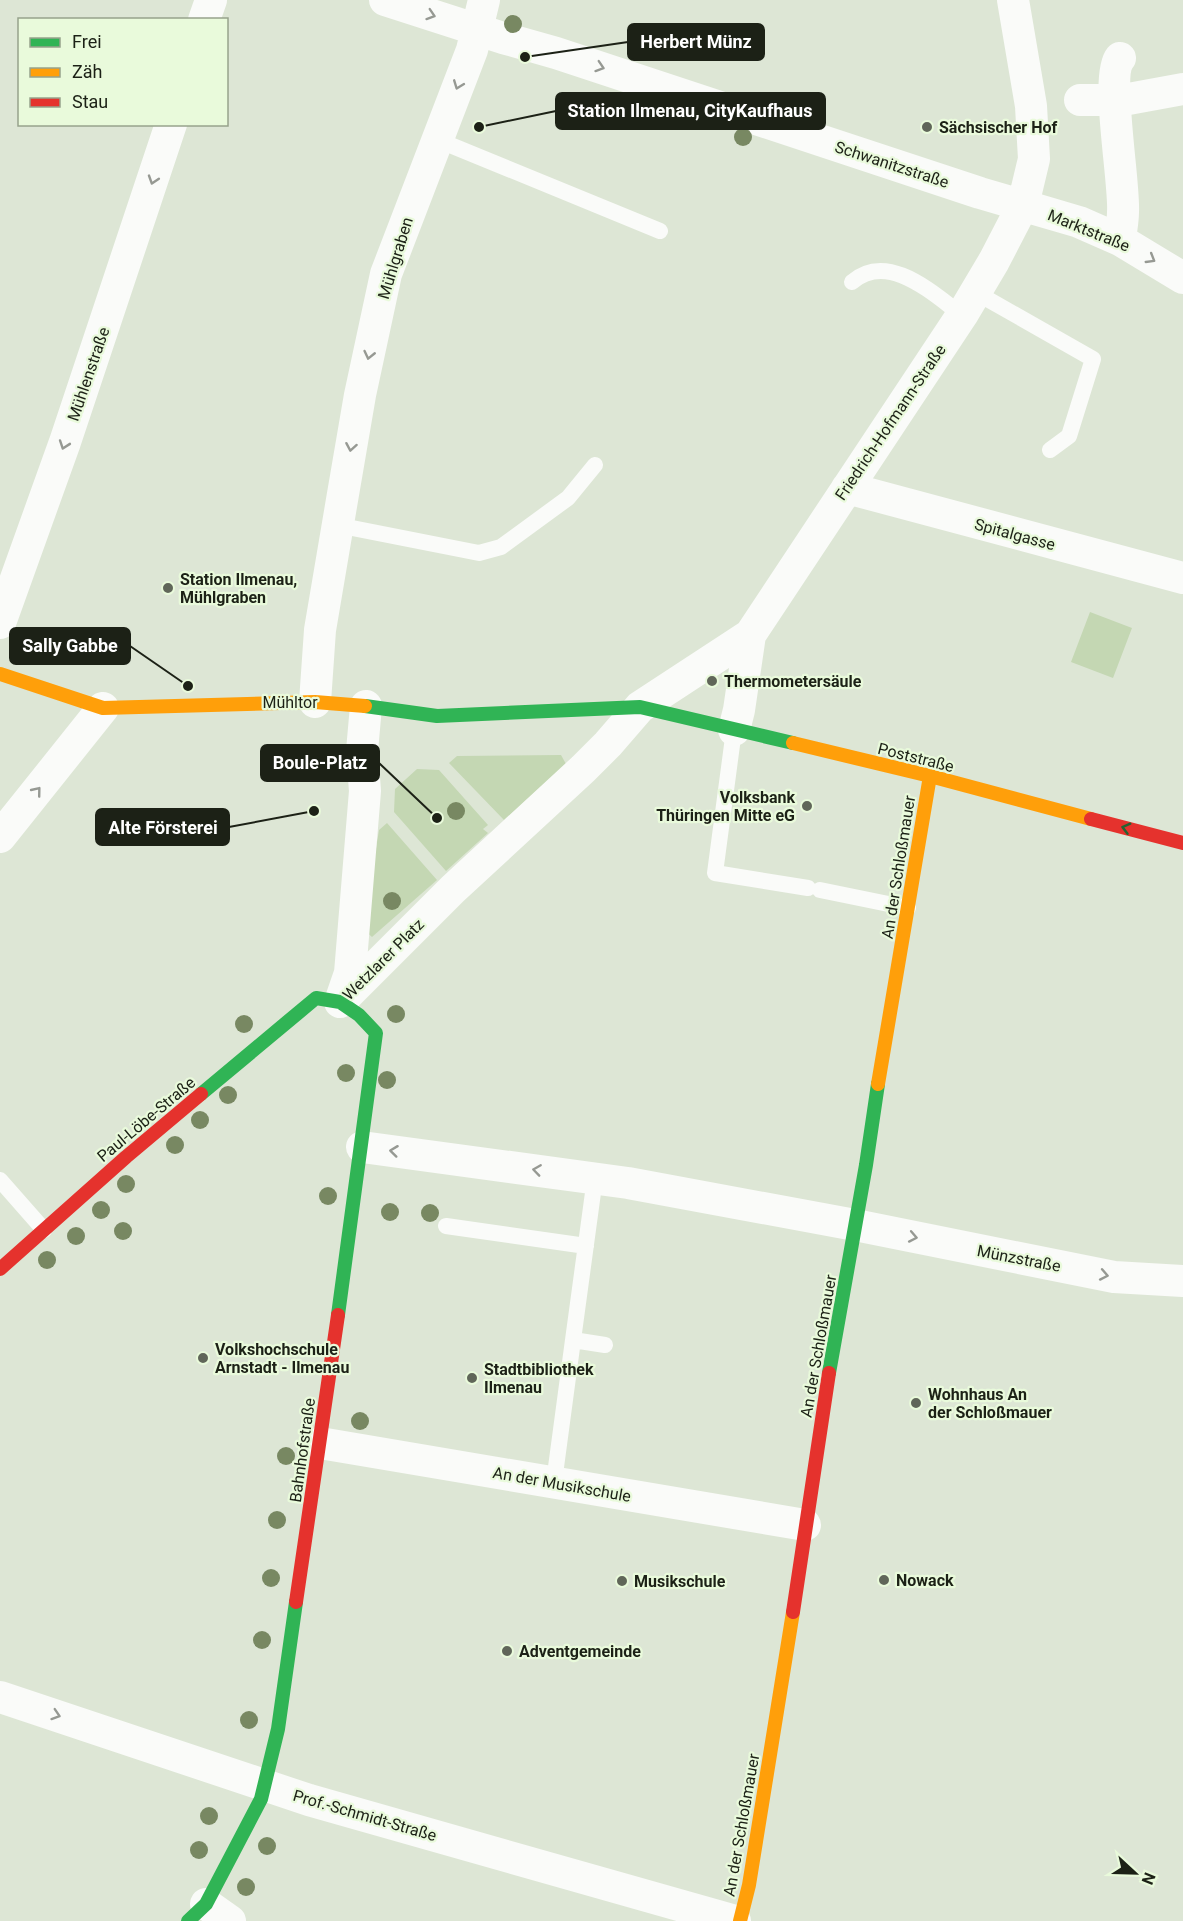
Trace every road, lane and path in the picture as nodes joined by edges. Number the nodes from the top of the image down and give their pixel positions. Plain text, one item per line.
1 (211, 0) edge
2 (385, 0) edge
3 (1013, 0) edge
4 (481, 15) edge
5 (205, 18) edge
6 (1120, 58) dead end
7 (1183, 89) edge
8 (1080, 100) dead end
9 (1119, 100) junction
10 (170, 126) edge
11 (438, 140) junction
12 (1023, 205) junction
13 (660, 231) dead end
14 (1120, 240) junction
15 (1183, 278) edge
16 (852, 282) dead end
17 (969, 304) junction
18 (1050, 450) dead end
19 (595, 465) dead end
20 (847, 488) junction
21 (339, 512) junction
22 (1183, 578) edge
23 (0, 623) edge
24 (750, 635) junction
25 (0, 674) edge
26 (315, 702) junction
27 (366, 706) junction
28 (640, 707) junction
29 (103, 708) junction
30 (734, 730) junction
31 (930, 776) junction
32 (0, 837) edge
33 (1183, 843) edge
34 (908, 908) junction
35 (328, 1000) junction
36 (362, 1147) junction
37 (595, 1178) junction
38 (0, 1180) edge
39 (855, 1225) junction
40 (446, 1226) dead end
41 (44, 1230) junction
42 (586, 1246) junction
43 (0, 1269) edge
44 (1183, 1281) edge
45 (573, 1341) junction
46 (605, 1345) dead end
47 (320, 1443) junction
48 (554, 1482) junction
49 (805, 1524) junction
50 (0, 1696) edge
51 (264, 1784) junction
52 (208, 1915) edge
53 (735, 1921) edge
54 (740, 1921) edge

1 - 5 street
2 -> 4 street, Schwanitzstraße
3 - 12 street, Friedrich-Hofmann-Straße
4 -> 11 street, Mühlgraben
4 -> 12 street, Schwanitzstraße
6 - 9 street
7 - 9 street
8 - 9 street
9 - 14 street
10 -> 23 street, Mühlenstraße
11 - 13 lane
11 -> 21 street, Mühlgraben
12 - 14 street, Marktstraße
12 - 17 street, Friedrich-Hofmann-Straße
14 -> 15 street, Marktstraße
16 - 17 lane
17 - 18 lane
17 - 20 street, Friedrich-Hofmann-Straße
19 - 21 lane
20 - 22 street, Spitalgasse
20 - 24 street, Friedrich-Hofmann-Straße
21 - 26 street, Mühlgraben
24 - 28 street, Friedrich-Hofmann-Straße
24 - 30 street, Friedrich-Hofmann-Straße
25 - 29 street, Mühltor
26 - 27 street, Mühltor
26 - 29 street, Mühltor
27 - 28 street, Mühltor
27 - 35 street, Wetzlarer Platz
28 - 30 street, Poststraße
28 - 35 street, Wetzlarer Platz
32 -> 29 street
30 - 31 street, Poststraße
30 - 34 lane
33 -> 31 street, Poststraße
31 - 34 street, An der Schloßmauer
34 - 39 street, An der Schloßmauer
35 - 36 street, Bahnhofstraße
35 - 41 street, Paul-Löbe-Straße
37 -> 36 street, Münzstraße
36 - 47 street, Bahnhofstraße
37 - 39 street, Münzstraße
37 - 42 lane
38 - 41 lane
39 -> 44 street, Münzstraße
39 - 49 street, An der Schloßmauer
40 - 42 lane
41 - 43 street, Paul-Löbe-Straße
42 - 45 lane
45 - 46 lane
45 - 48 lane
47 - 48 street, An der Musikschule
47 - 51 street, Bahnhofstraße
48 - 49 street, An der Musikschule
49 - 54 street, An der Schloßmauer
50 -> 51 street, Prof.-Schmidt-Straße
51 - 52 street, Bahnhofstraße
51 - 53 street, Prof.-Schmidt-Straße

